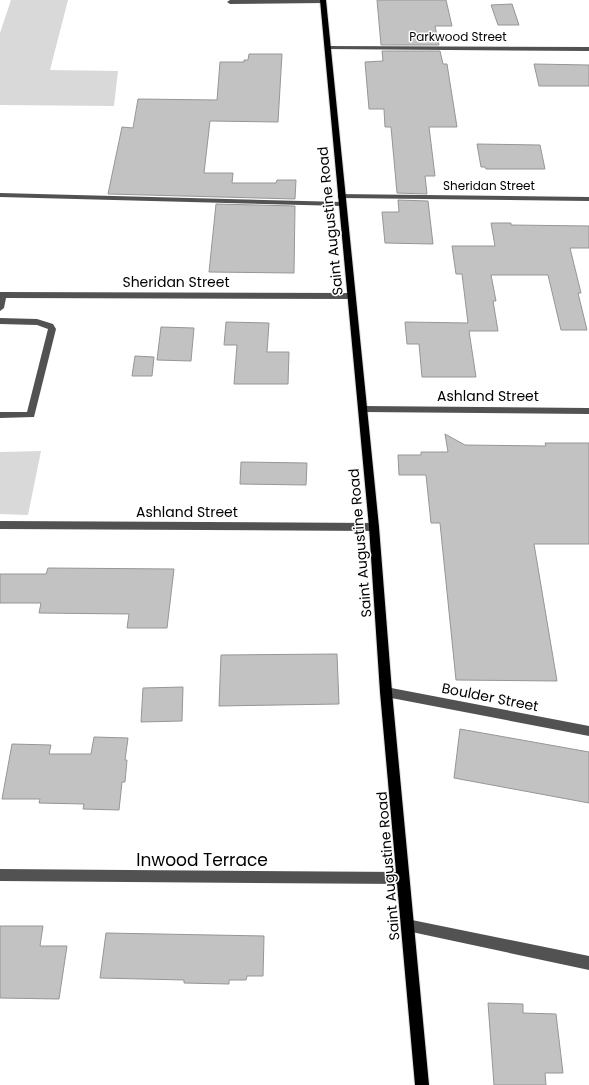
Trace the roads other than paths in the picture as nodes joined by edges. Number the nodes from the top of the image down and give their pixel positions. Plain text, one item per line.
1 (323, 1) edge
2 (230, 2) dead end
3 (327, 48) junction
4 (589, 49) edge
5 (0, 195) edge
6 (589, 198) edge
7 (342, 200) junction
8 (2, 295) edge
9 (352, 296) junction
10 (0, 308) edge
11 (0, 322) edge
12 (363, 409) junction
13 (589, 410) edge
14 (0, 415) edge
15 (0, 524) edge
16 (374, 527) junction
17 (386, 692) junction
18 (589, 731) edge
19 (0, 875) edge
20 (403, 878) junction
21 (407, 925) junction
22 (589, 963) edge
23 (422, 1085) edge

1 - 2 street
1 - 3 main road, Saint Augustine Road
3 - 4 street, Parkwood Street
3 - 7 main road, Saint Augustine Road
5 - 7 street, Sheridan Street
6 - 7 street, Sheridan Street
7 - 9 main road, Saint Augustine Road
8 - 9 street, Sheridan Street
8 - 10 street
9 - 12 main road, Saint Augustine Road
11 - 14 street
12 - 13 street, Ashland Street
12 - 16 main road, Saint Augustine Road
15 - 16 street, Ashland Street
16 - 17 main road, Saint Augustine Road
17 - 18 street, Boulder Street
17 - 20 main road, Saint Augustine Road
19 - 20 street, Inwood Terrace
20 - 21 main road, Saint Augustine Road
21 - 22 street
21 - 23 main road, Saint Augustine Road

